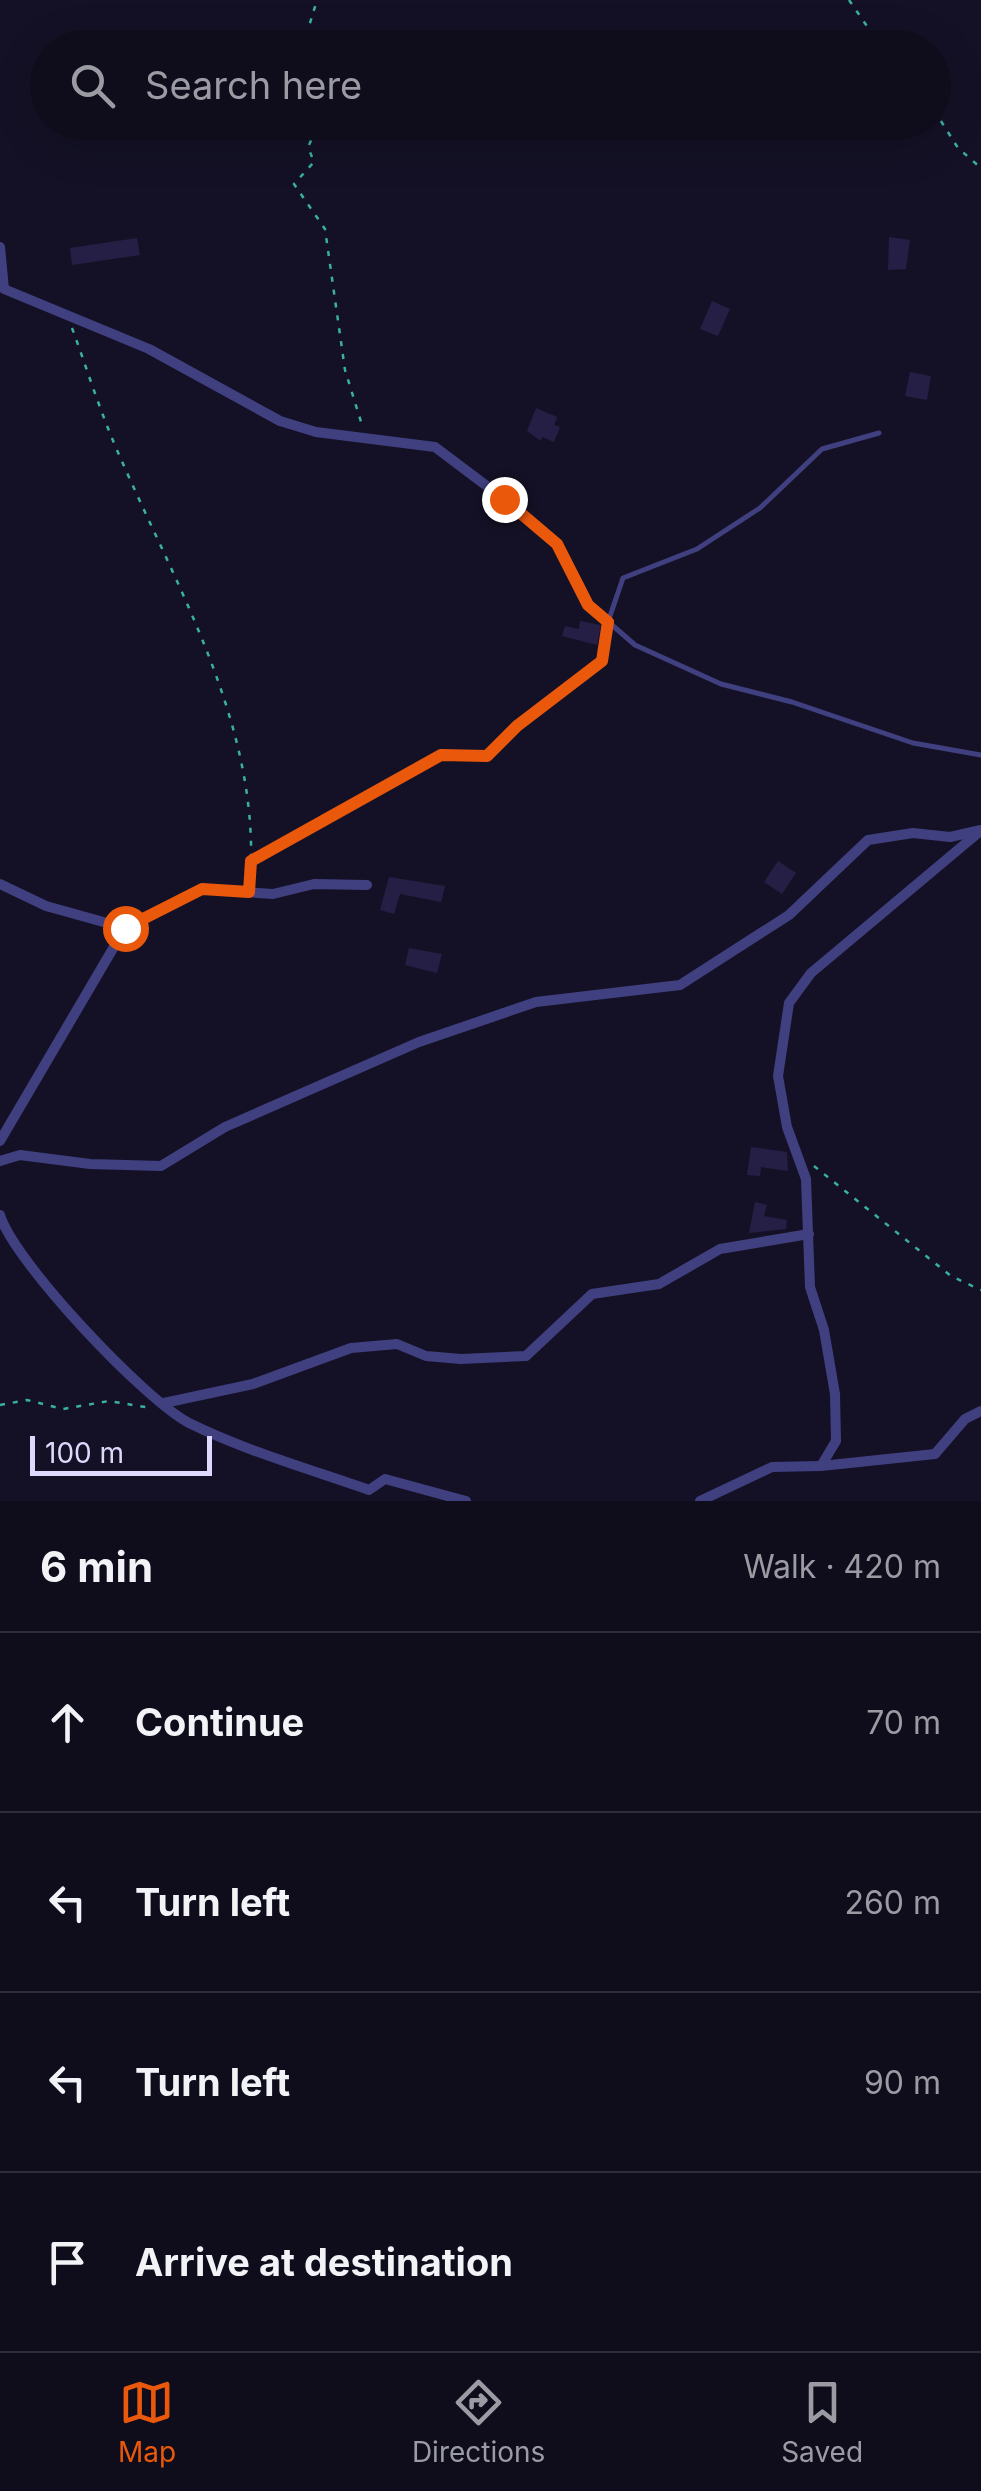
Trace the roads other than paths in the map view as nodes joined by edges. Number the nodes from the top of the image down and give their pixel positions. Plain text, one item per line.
1 (0, 247) edge
2 (880, 433) dead end
3 (504, 499) joint
4 (608, 622) junction
5 (981, 755) edge
6 (980, 831) edge
7 (0, 884) edge
8 (367, 884) dead end
9 (125, 928) junction
10 (0, 1141) edge
11 (0, 1161) edge
12 (0, 1214) edge
13 (809, 1234) junction
14 (164, 1402) junction
15 (981, 1411) edge
16 (821, 1466) junction
17 (466, 1501) edge
18 (700, 1501) edge

1 - 3 street
2 - 4 lane
3 - 4 lane
4 - 5 lane
6 - 11 street
6 - 13 street
7 - 9 street
8 - 9 street
9 - 10 street
12 - 14 street
13 - 14 street
13 - 16 street
14 - 17 street
15 - 16 street
16 - 18 street

